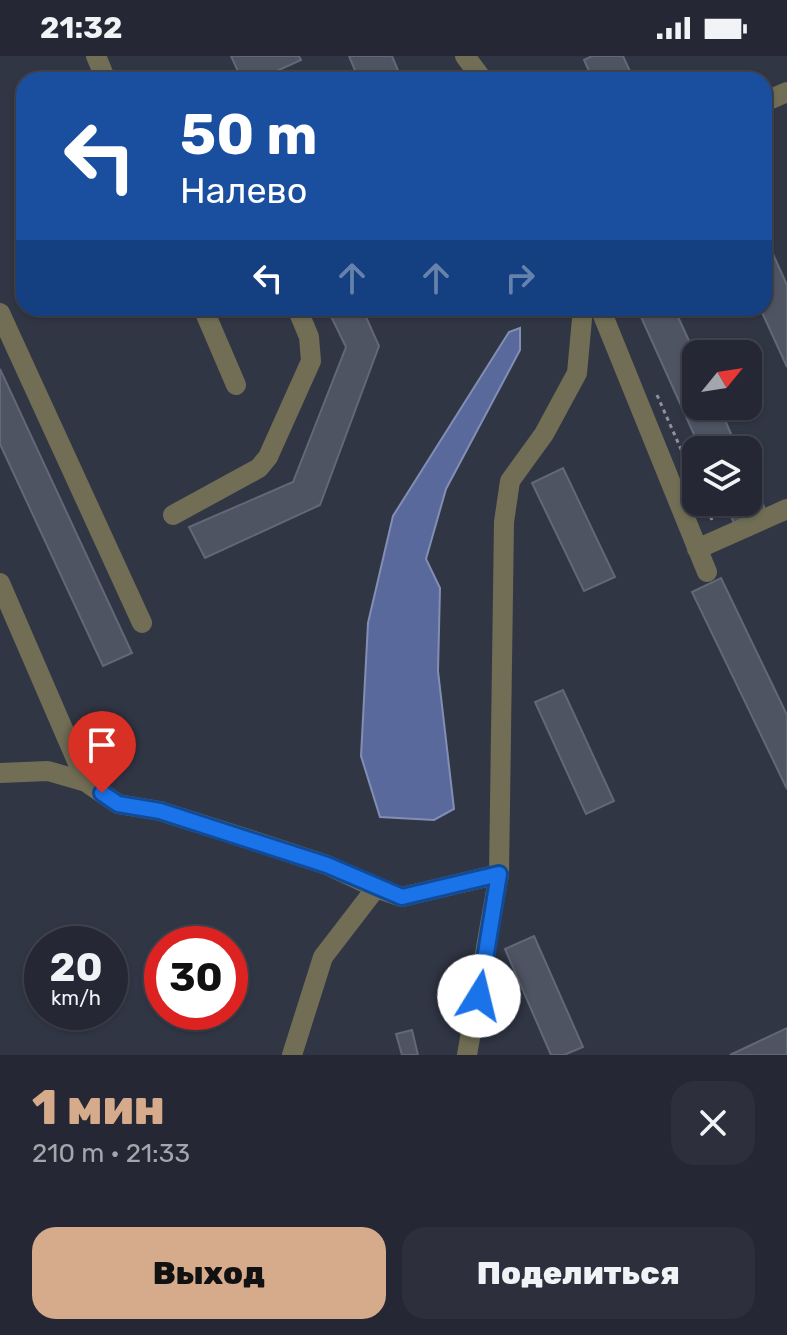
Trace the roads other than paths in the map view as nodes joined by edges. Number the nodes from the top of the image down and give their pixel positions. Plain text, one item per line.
1 (0, 313) edge
2 (206, 316) edge
3 (300, 316) edge
4 (582, 316) edge
5 (603, 316) edge
6 (236, 385) dead end
7 (787, 509) edge
8 (173, 515) dead end
9 (697, 549) junction
10 (707, 572) dead end
11 (0, 583) edge
12 (142, 623) dead end
13 (0, 773) edge
14 (86, 782) junction
15 (499, 874) junction
16 (376, 888) junction
17 (292, 1055) edge
18 (467, 1055) edge

1 - 12 street
2 - 6 street
3 - 8 street
4 - 15 street
5 - 9 street
7 - 9 street
9 - 10 street
11 - 14 street
13 - 14 street
14 - 16 street
15 - 16 street
15 - 18 street
16 - 17 street

